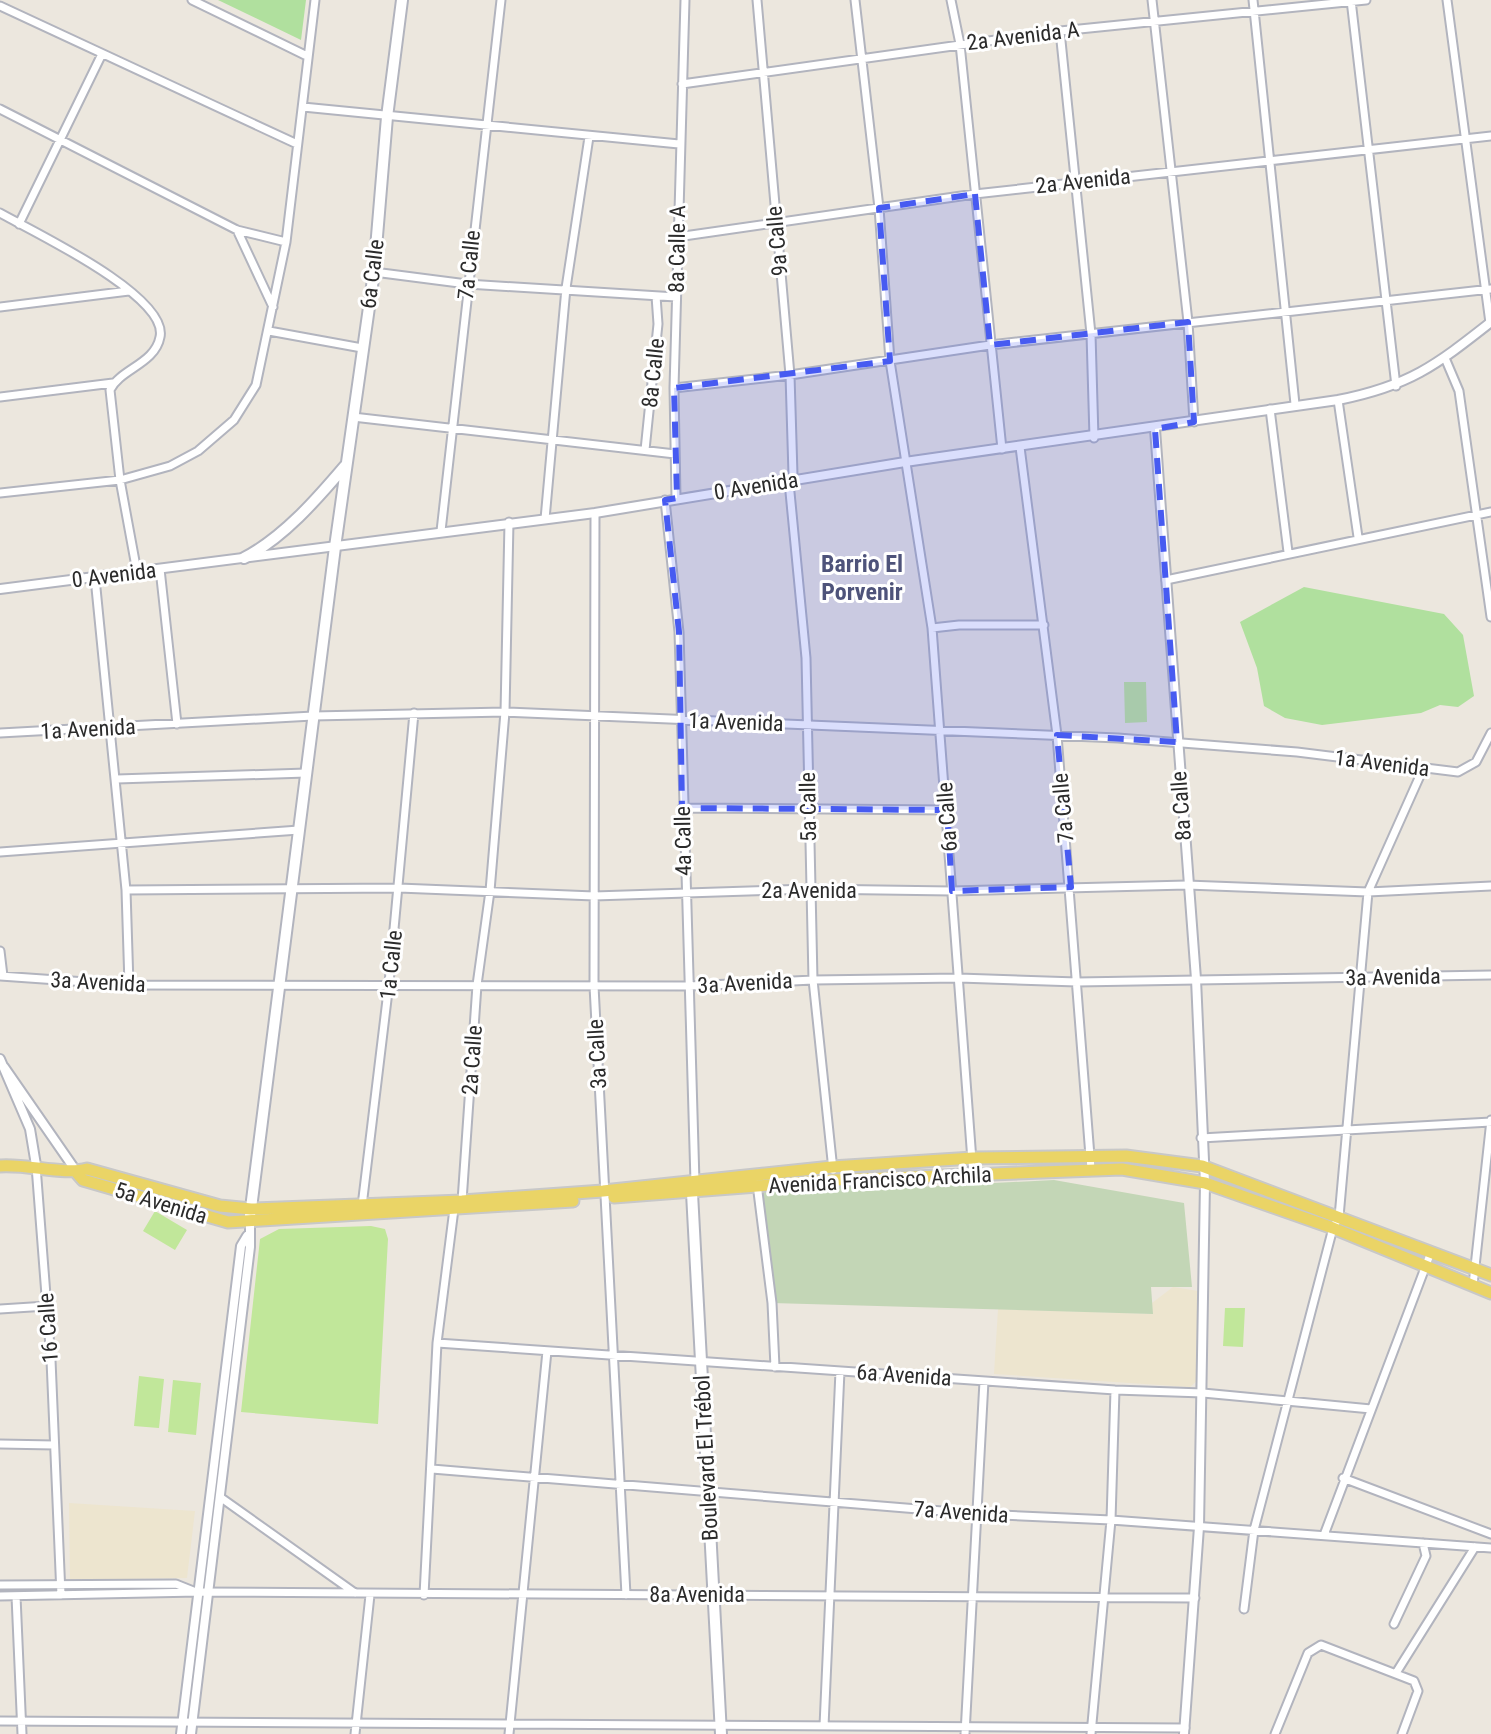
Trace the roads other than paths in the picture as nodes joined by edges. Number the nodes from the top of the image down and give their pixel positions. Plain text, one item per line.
1 (192, 0) edge
2 (315, 0) edge
3 (402, 0) edge
4 (501, 0) edge
5 (685, 0) edge
6 (757, 0) edge
7 (855, 0) edge
8 (951, 0) edge
9 (1152, 0) edge
10 (1366, 0) edge
11 (1447, 0) edge
12 (1351, 1) edge
13 (1253, 5) edge
14 (0, 6) edge
15 (1154, 20) junction
16 (1060, 31) junction
17 (960, 44) junction
18 (101, 56) junction
19 (307, 56) junction
20 (861, 60) junction
21 (763, 71) junction
22 (682, 84) junction
23 (303, 107) junction
24 (0, 109) edge
25 (387, 117) junction
26 (484, 127) junction
27 (1491, 136) edge
28 (589, 137) junction
29 (1465, 138) junction
30 (61, 140) junction
31 (297, 144) junction
32 (679, 144) junction
33 (1369, 151) junction
34 (1270, 162) junction
35 (1170, 172) junction
36 (1073, 182) junction
37 (975, 194) junction
38 (879, 208) junction
39 (0, 213) edge
40 (19, 224) junction
41 (775, 226) junction
42 (237, 230) junction
43 (677, 237) junction
44 (286, 242) junction
45 (374, 272) junction
46 (467, 284) junction
47 (566, 288) junction
48 (1487, 289) edge
49 (129, 291) junction
50 (656, 296) junction
51 (676, 297) junction
52 (1384, 301) junction
53 (0, 307) edge
54 (273, 307) junction
55 (1285, 313) junction
56 (1188, 322) junction
57 (1490, 323) edge
58 (269, 331) junction
59 (1091, 334) junction
60 (990, 345) junction
61 (362, 348) junction
62 (1445, 358) junction
63 (890, 361) junction
64 (790, 375) junction
65 (113, 383) junction
66 (1396, 386) junction
67 (674, 388) junction
68 (0, 397) edge
69 (1338, 400) junction
70 (1295, 404) junction
71 (1270, 409) junction
72 (353, 417) junction
73 (1194, 422) junction
74 (452, 428) junction
75 (1155, 429) junction
76 (1094, 438) junction
77 (551, 442) junction
78 (1020, 447) junction
79 (1002, 449) junction
80 (645, 450) junction
81 (675, 454) junction
82 (905, 462) junction
83 (346, 464) junction
84 (120, 480) junction
85 (789, 482) junction
86 (0, 493) edge
87 (676, 498) junction
88 (665, 500) junction
89 (1491, 512) edge
90 (595, 513) junction
91 (1474, 514) junction
92 (545, 519) junction
93 (509, 522) junction
94 (441, 531) junction
95 (1358, 537) junction
96 (335, 547) junction
97 (1288, 552) junction
98 (244, 558) junction
99 (160, 569) junction
100 (137, 572) junction
101 (95, 578) junction
102 (1166, 580) junction
103 (0, 589) edge
104 (1491, 617) edge
105 (1044, 625) junction
106 (932, 628) junction
107 (505, 712) junction
108 (414, 713) junction
109 (595, 715) junction
110 (313, 716) junction
111 (681, 720) junction
112 (177, 724) junction
113 (806, 725) junction
114 (109, 728) junction
115 (941, 731) junction
116 (0, 733) edge
117 (1491, 733) edge
118 (1057, 735) junction
119 (1177, 742) junction
120 (1423, 769) junction
121 (306, 773) junction
122 (117, 779) junction
123 (682, 808) junction
124 (808, 810) junction
125 (947, 810) junction
126 (299, 830) junction
127 (121, 841) junction
128 (0, 852) edge
129 (1187, 885) junction
130 (1491, 886) edge
131 (292, 887) junction
132 (1071, 887) junction
133 (399, 888) junction
134 (809, 889) junction
135 (126, 890) junction
136 (490, 891) junction
137 (952, 891) junction
138 (1368, 892) junction
139 (684, 893) junction
140 (594, 896) junction
141 (0, 951) edge
142 (1491, 975) edge
143 (1, 976) edge
144 (959, 978) junction
145 (1361, 978) junction
146 (1196, 979) junction
147 (813, 980) junction
148 (1077, 982) junction
149 (389, 983) junction
150 (280, 984) junction
151 (129, 985) junction
152 (477, 985) junction
153 (594, 986) junction
154 (689, 986) junction
155 (1, 1065) edge
156 (1491, 1121) edge
157 (1349, 1128) junction
158 (1201, 1138) junction
159 (1091, 1156) junction
160 (973, 1158) junction
161 (36, 1165) junction
162 (0, 1166) edge
163 (1202, 1166) junction
164 (832, 1167) junction
165 (1091, 1169) junction
166 (76, 1172) junction
167 (756, 1173) junction
168 (973, 1174) junction
169 (834, 1180) junction
170 (1205, 1183) junction
171 (757, 1187) junction
172 (693, 1188) junction
173 (603, 1194) junction
174 (458, 1205) junction
175 (251, 1209) junction
176 (360, 1210) junction
177 (250, 1222) junction
178 (1336, 1222) junction
179 (248, 1236) junction
180 (1431, 1252) junction
181 (1426, 1266) junction
182 (1475, 1269) junction
183 (1491, 1275) edge
184 (1473, 1285) junction
185 (1491, 1293) edge
186 (47, 1306) junction
187 (0, 1309) edge
188 (437, 1343) junction
189 (547, 1351) junction
190 (613, 1355) junction
191 (701, 1361) junction
192 (775, 1367) junction
193 (840, 1371) junction
194 (984, 1381) junction
195 (1115, 1390) junction
196 (1203, 1393) junction
197 (1289, 1400) junction
198 (1371, 1409) junction
199 (0, 1444) edge
200 (54, 1445) junction
201 (432, 1469) junction
202 (534, 1478) junction
203 (1343, 1478) junction
204 (620, 1485) junction
205 (710, 1493) junction
206 (220, 1497) junction
207 (834, 1502) junction
208 (979, 1514) junction
209 (1111, 1520) junction
210 (1199, 1527) junction
211 (1254, 1530) junction
212 (1491, 1534) edge
213 (1324, 1535) junction
214 (1423, 1543) junction
215 (1475, 1547) junction
216 (1491, 1548) edge
217 (62, 1584) junction
218 (0, 1585) edge
219 (198, 1592) junction
220 (208, 1593) junction
221 (713, 1594) junction
222 (830, 1594) junction
223 (61, 1595) junction
224 (357, 1595) junction
225 (370, 1595) junction
226 (424, 1595) junction
227 (522, 1595) junction
228 (626, 1595) junction
229 (971, 1595) junction
230 (0, 1596) edge
231 (16, 1596) junction
232 (1104, 1597) junction
233 (1195, 1598) junction
234 (1244, 1609) dead end
235 (1394, 1624) dead end
236 (1396, 1673) junction
237 (0, 1721) edge
238 (22, 1721) junction
239 (356, 1724) junction
240 (622, 1725) junction
241 (824, 1726) junction
242 (182, 1729) edge
243 (192, 1729) edge
244 (721, 1729) edge
245 (509, 1730) edge
246 (966, 1730) edge
247 (1091, 1730) edge
248 (1184, 1731) edge
249 (22, 1734) edge
250 (355, 1734) edge
251 (621, 1734) edge
252 (1275, 1734) edge
253 (1402, 1734) edge

1 - 19 street
2 - 19 street
3 - 25 main road, 6a Calle
4 - 26 street, 7a Calle
5 - 22 street, 8a Calle A
6 - 21 street, 9a Calle
7 - 20 street, 6a Calle
8 - 17 street
9 - 15 street
10 - 12 street, 2a Avenida A
11 - 29 street
12 - 13 street, 2a Avenida A
12 - 33 street
13 - 15 street, 2a Avenida A
13 - 34 street
14 - 18 street
15 - 16 street, 2a Avenida A
15 - 35 street
16 - 17 street, 2a Avenida A
16 - 36 street
17 - 20 street, 2a Avenida A
17 - 37 street
18 - 30 street
18 - 31 street
19 - 23 street
20 - 21 street, 2a Avenida A
20 - 38 street, 6a Calle
21 - 22 street, 2a Avenida A
21 - 41 street, 9a Calle
22 - 32 street, 8a Calle A
23 - 25 street
23 - 31 street
24 - 30 street
25 - 26 street
25 - 45 main road, 6a Calle
26 - 28 street
26 - 46 street, 7a Calle
27 - 29 street, 2a Avenida
28 - 32 street
28 - 47 street
29 - 33 street, 2a Avenida
29 - 48 street
30 - 40 street
30 - 42 street
31 - 44 street
32 - 43 street, 8a Calle A
33 - 34 street, 2a Avenida
33 - 52 street
34 - 35 street, 2a Avenida
34 - 55 street
35 - 36 street, 2a Avenida
35 - 56 street
36 - 37 street, 2a Avenida
36 - 59 street
37 - 38 street, 2a Avenida
37 - 60 street
38 - 41 street, 2a Avenida
38 - 63 street, 6a Calle
39 - 40 street
40 - 49 street
41 - 43 street, 2a Avenida
41 - 64 street, 9a Calle
42 - 44 street
42 - 54 street
43 - 51 street, 8a Calle A
44 - 54 street
45 - 46 street
45 - 61 main road, 6a Calle
46 - 47 street
46 - 74 street, 7a Calle
47 - 50 street
47 - 77 street
48 - 52 street
48 - 57 street
49 - 53 street
49 - 65 street
50 - 51 street
50 - 80 street, 8a Calle
51 - 67 street, 8a Calle A
52 - 55 street
52 - 66 street
54 - 58 street
55 - 56 street
55 - 70 street
56 - 59 street
56 - 73 street
57 - 62 street, 0 Avenida
58 - 61 street
58 - 84 street
59 - 60 street
59 - 76 street
60 - 63 street
60 - 79 street
61 - 72 main road, 6a Calle
62 - 66 street, 0 Avenida
62 - 91 street
63 - 64 street
63 - 82 street, 6a Calle
64 - 67 street
64 - 85 street, 9a Calle
65 - 68 street
65 - 84 street
66 - 69 street, 0 Avenida
67 - 81 street, 8a Calle A
69 - 70 street, 0 Avenida
69 - 95 street
70 - 71 street, 0 Avenida
71 - 73 street, 0 Avenida
71 - 97 street
72 - 74 street
72 - 83 main road, 6a Calle
73 - 75 street, 0 Avenida
74 - 77 street
74 - 94 street, 7a Calle
75 - 76 street, 0 Avenida
75 - 102 street, 8a Calle
76 - 78 street, 0 Avenida
77 - 80 street
77 - 92 street
78 - 79 street, 0 Avenida
78 - 105 street, 7a Calle
79 - 82 street, 0 Avenida
80 - 81 street
81 - 87 street, 8a Calle A
82 - 85 street, 0 Avenida
82 - 106 street, 6a Calle
83 - 96 main road, 6a Calle
83 - 98 main road
84 - 86 street
84 - 100 street
85 - 87 street, 0 Avenida
85 - 113 street, 5a Calle
87 - 88 street, 0 Avenida
88 - 90 street, 0 Avenida
88 - 111 street, 4a Calle
89 - 91 street
90 - 92 street, 0 Avenida
90 - 109 street, 3a Calle
91 - 95 street
91 - 104 street
92 - 93 street, 0 Avenida
93 - 94 street, 0 Avenida
93 - 107 street, 2a Calle
94 - 96 street, 0 Avenida
95 - 97 street
96 - 98 street, 0 Avenida
96 - 110 main road, 6a Calle
97 - 102 street
98 - 99 street, 0 Avenida
99 - 100 street, 0 Avenida
99 - 112 street
100 - 101 street, 0 Avenida
101 - 103 street, 0 Avenida
101 - 114 street
102 - 119 street, 8a Calle
105 - 106 street
105 - 118 street, 7a Calle
106 - 115 street, 6a Calle
107 - 108 street, 1a Avenida
107 - 109 street, 1a Avenida
107 - 136 street, 2a Calle
108 - 110 street, 1a Avenida
108 - 133 street, 1a Calle
109 - 111 street, 1a Avenida
109 - 140 street, 3a Calle
110 - 112 street, 1a Avenida
110 - 121 main road, 6a Calle
111 - 113 street, 1a Avenida
111 - 123 street, 4a Calle
112 - 114 street, 1a Avenida
113 - 115 street, 1a Avenida
113 - 124 street, 5a Calle
114 - 116 street, 1a Avenida
114 - 122 street
115 - 118 street, 1a Avenida
115 - 125 street, 6a Calle
117 - 120 street, 1a Avenida
118 - 119 street, 1a Avenida
118 - 132 street, 7a Calle
119 - 120 street, 1a Avenida
119 - 129 street, 8a Calle
120 - 138 street
121 - 122 street
121 - 126 main road, 6a Calle
122 - 127 street
123 - 124 street
123 - 139 street, 4a Calle
124 - 125 street
124 - 134 street, 5a Calle
125 - 137 street, 6a Calle
126 - 127 street
126 - 131 main road, 6a Calle
127 - 128 street
127 - 135 street
129 - 132 street, 2a Avenida
129 - 138 street, 2a Avenida
129 - 146 street, 8a Calle
130 - 138 street, 2a Avenida
131 - 133 street, 2a Avenida
131 - 135 street, 2a Avenida
131 - 150 main road, 6a Calle
132 - 137 street, 2a Avenida
132 - 148 street, 7a Calle
133 - 136 street, 2a Avenida
133 - 149 street, 1a Calle
134 - 137 street, 2a Avenida
134 - 139 street, 2a Avenida
134 - 147 street, 5a Calle
135 - 151 street
136 - 140 street, 2a Avenida
136 - 152 street, 2a Calle
137 - 144 street, 6a Calle
138 - 145 street
139 - 140 street, 2a Avenida
139 - 154 street, 4a Calle
140 - 153 street, 3a Calle
141 - 143 street
142 - 145 street, 3a Avenida
143 - 151 street, 3a Avenida
144 - 147 street, 3a Avenida
144 - 148 street, 3a Avenida
144 - 160 street, 6a Calle
145 - 146 street, 3a Avenida
145 - 157 street
146 - 148 street, 3a Avenida
146 - 158 street, 8a Calle
147 - 154 street, 3a Avenida
147 - 164 street, 5a Calle
148 - 159 street, 7a Calle
149 - 150 street, 3a Avenida
149 - 152 street, 3a Avenida
149 - 176 street, 1a Calle
150 - 151 street, 3a Avenida
150 - 175 main road, 6a Calle
152 - 153 street, 3a Avenida
152 - 174 street, 2a Calle
153 - 154 street, 3a Avenida
153 - 173 street, 3a Calle
154 - 172 street, 4a Calle
155 - 161 street, 16 Calle
155 - 166 street, 16 Calle
156 - 157 street
156 - 182 street
157 - 158 street
157 - 178 street
158 - 163 street, 8a Calle
159 - 160 main road, Avenida Francisco Archila
159 - 163 main road, Avenida Francisco Archila
159 - 165 street, 7a Calle
160 - 164 main road, Avenida Francisco Archila
160 - 168 street, 6a Calle
161 - 162 main road, 5a Avenida
161 - 166 main road, 5a Avenida
161 - 186 street, 16 Calle
163 - 170 street, 8a Calle
163 - 178 main road, Avenida Francisco Archila
164 - 167 main road, Avenida Francisco Archila
164 - 169 street, 5a Calle
165 - 168 main road, Avenida Francisco Archila
165 - 170 main road, Avenida Francisco Archila
166 - 175 main road, 5a Avenida
166 - 177 main road, 5a Avenida
167 - 171 street
167 - 172 main road, Avenida Francisco Archila
168 - 169 main road, Avenida Francisco Archila
169 - 171 main road, Avenida Francisco Archila
170 - 178 main road, Avenida Francisco Archila
170 - 196 street, 8a Calle
171 - 172 main road, Avenida Francisco Archila
171 - 192 street
172 - 173 main road, Avenida Francisco Archila
172 - 191 main road, Boulevard El Trébol
173 - 174 main road, Avenida Francisco Archila
173 - 190 street, 3a Calle
174 - 176 main road, Avenida Francisco Archila
174 - 188 street, 2a Calle
175 - 176 main road, Avenida Francisco Archila
175 - 177 main road, 6a Calle
176 - 177 main road, Avenida Francisco Archila
177 - 179 street
178 - 180 main road, Avenida Francisco Archila
178 - 181 main road, Avenida Francisco Archila
178 - 197 street
179 - 206 street
179 - 219 street
180 - 181 street
180 - 182 main road, Avenida Francisco Archila
181 - 184 main road, Avenida Francisco Archila
181 - 198 street
182 - 183 main road, Avenida Francisco Archila
182 - 184 street
184 - 185 main road, Avenida Francisco Archila
186 - 187 street
186 - 200 street, 16 Calle
188 - 189 street, 6a Avenida
188 - 201 street, 2a Calle
189 - 190 street, 6a Avenida
189 - 202 street
190 - 191 street, 6a Avenida
190 - 204 street, 3a Calle
191 - 192 street, 6a Avenida
191 - 205 main road, Boulevard El Trébol
192 - 193 street, 6a Avenida
193 - 194 street, 6a Avenida
193 - 207 street
194 - 195 street, 6a Avenida
194 - 208 street
195 - 196 street, 6a Avenida
195 - 209 street
196 - 197 street, 6a Avenida
196 - 210 street, 8a Calle
197 - 198 street, 6a Avenida
197 - 211 street
198 - 203 street
199 - 200 street
200 - 217 street, 16 Calle
201 - 202 street, 7a Avenida
201 - 226 street, 2a Calle
202 - 204 street, 7a Avenida
202 - 227 street
203 - 212 street
203 - 213 street
204 - 205 street, 7a Avenida
204 - 228 street, 3a Calle
205 - 207 street, 7a Avenida
205 - 221 main road, Boulevard El Trébol
206 - 220 street
206 - 224 street
207 - 208 street, 7a Avenida
207 - 222 street
208 - 209 street, 7a Avenida
208 - 229 street
209 - 210 street, 7a Avenida
209 - 232 street
210 - 211 street, 7a Avenida
210 - 233 street, 8a Calle
211 - 213 street, 7a Avenida
211 - 234 street
213 - 214 street, 7a Avenida
214 - 215 street, 7a Avenida
214 - 235 street
215 - 216 street, 7a Avenida
215 - 236 street
217 - 218 street, 8a Avenida
217 - 219 street, 8a Avenida
217 - 223 street, 16 Calle
219 - 220 street, 8a Avenida
219 - 223 street, 8a Avenida
219 - 242 street
220 - 224 street, 8a Avenida
220 - 243 street
221 - 222 street, 8a Avenida
221 - 228 street, 8a Avenida
221 - 244 main road, Boulevard El Trébol
222 - 229 street, 8a Avenida
222 - 241 street
223 - 231 street, 8a Avenida
224 - 225 street, 8a Avenida
225 - 226 street, 8a Avenida
225 - 239 street
226 - 227 street, 8a Avenida
227 - 228 street, 8a Avenida
227 - 245 street
229 - 232 street, 8a Avenida
229 - 246 street
230 - 231 street, 8a Avenida
231 - 238 street
232 - 233 street, 8a Avenida
232 - 247 street
233 - 248 street, 8a Calle
236 - 252 street
236 - 253 street
237 - 238 street
238 - 242 street
238 - 249 street
239 - 243 street
239 - 245 street
239 - 250 street
240 - 244 street
240 - 245 street
240 - 251 street
241 - 244 street
241 - 246 street
242 - 243 street
246 - 247 street
247 - 248 street

